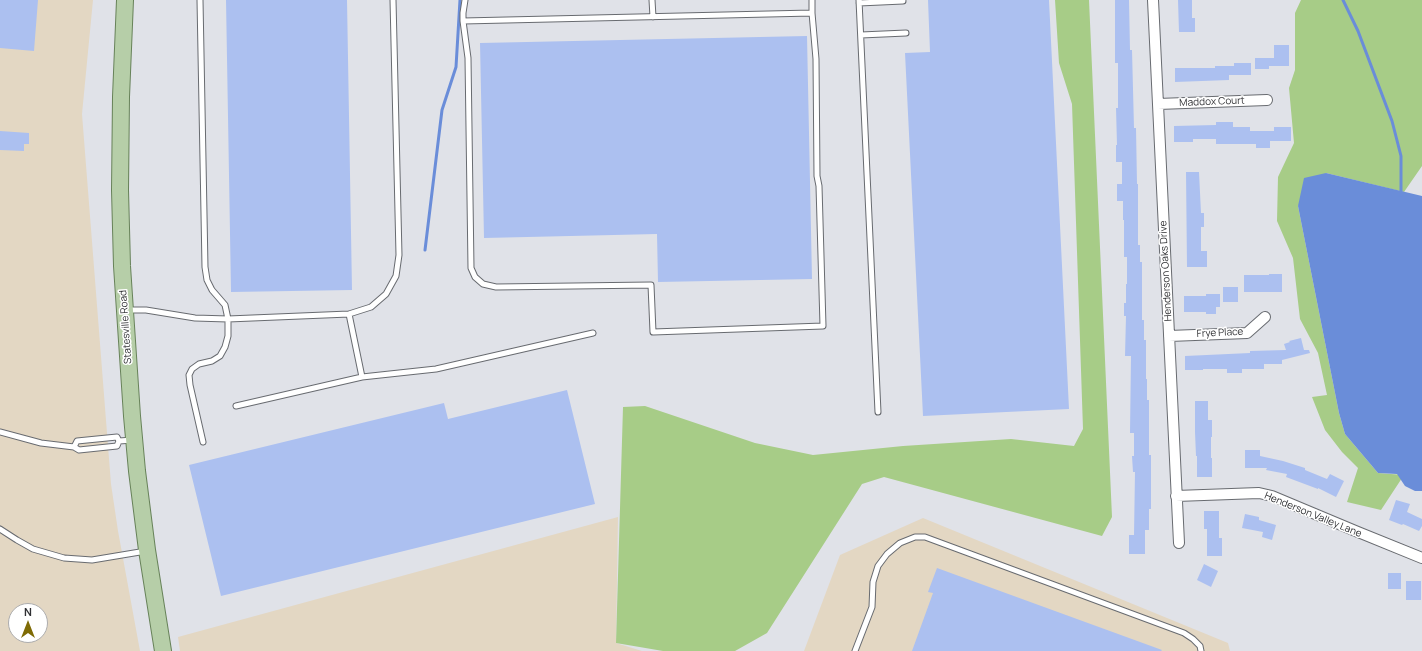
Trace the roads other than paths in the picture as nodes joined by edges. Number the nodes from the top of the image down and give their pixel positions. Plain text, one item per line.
1 (125, 0) edge
2 (200, 0) edge
3 (393, 0) edge
4 (465, 0) edge
5 (652, 0) edge
6 (812, 0) edge
7 (1153, 0) edge
8 (903, 1) dead end
9 (859, 2) edge
10 (812, 13) junction
11 (653, 17) junction
12 (463, 21) junction
13 (906, 33) dead end
14 (861, 35) junction
15 (1267, 100) dead end
16 (1158, 104) junction
17 (124, 310) junction
18 (349, 314) junction
19 (1264, 317) dead end
20 (228, 319) junction
21 (593, 333) dead end
22 (1169, 336) junction
23 (362, 377) junction
24 (236, 406) dead end
25 (878, 412) dead end
26 (0, 432) edge
27 (126, 440) junction
28 (203, 442) dead end
29 (74, 447) junction
30 (1176, 496) junction
31 (0, 529) edge
32 (1179, 543) dead end
33 (147, 550) junction
34 (1422, 558) edge
35 (163, 651) edge
36 (855, 651) edge
37 (1201, 651) edge

1 - 17 main road, Statesville Road
2 - 20 lane
3 - 18 lane
4 - 12 lane
5 - 11 lane
6 - 10 lane
7 - 16 street, Henderson Oaks Drive
8 - 9 lane
9 - 14 lane
10 - 11 lane
10 - 12 lane
11 - 12 lane
13 - 14 lane
14 - 25 lane
15 - 16 street, Maddox Court
16 - 22 street, Henderson Oaks Drive
17 - 20 lane
17 - 27 main road, Statesville Road
18 - 20 lane
18 - 23 lane
19 - 22 street, Frye Place
20 - 28 lane
21 - 23 lane
22 - 30 street, Henderson Oaks Drive
23 - 24 lane
26 - 29 lane
27 - 29 lane
27 - 29 lane
27 - 33 main road, Statesville Road
30 - 32 street, Henderson Oaks Drive
30 - 34 street, Henderson Valley Lane
31 - 33 lane
33 - 35 main road, Statesville Road
36 - 37 lane

